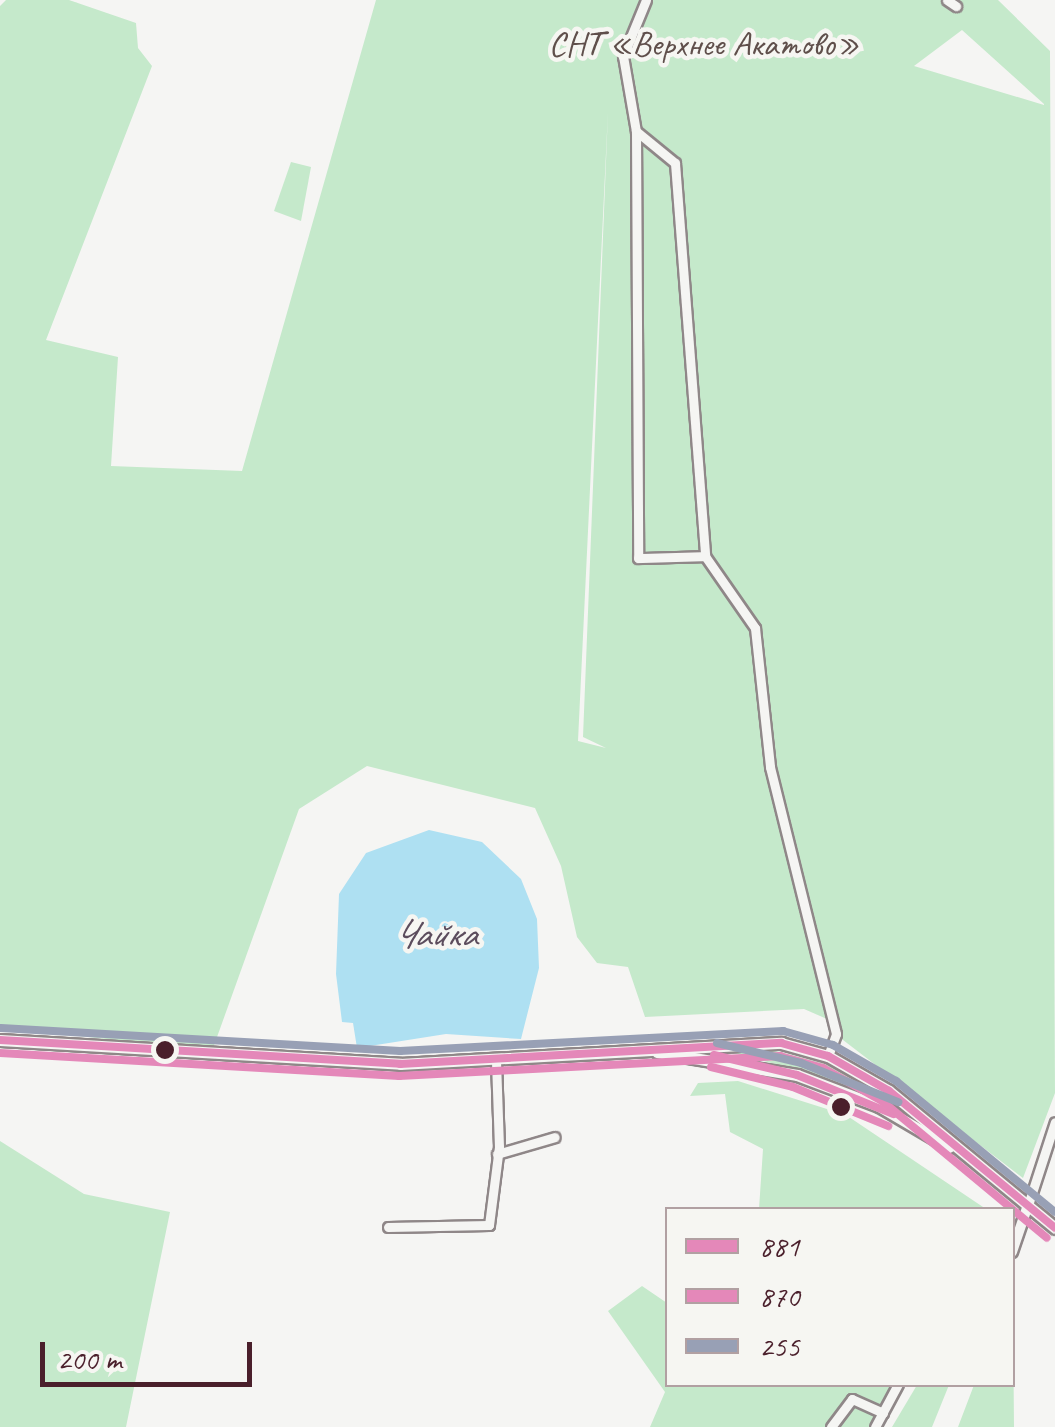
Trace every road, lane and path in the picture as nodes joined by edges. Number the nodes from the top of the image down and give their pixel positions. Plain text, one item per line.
1 (646, 0) edge
2 (636, 131) junction
3 (705, 556) junction
4 (0, 1040) edge
5 (633, 1051) junction
6 (828, 1056) junction
7 (496, 1060) junction
8 (1055, 1122) edge
9 (555, 1137) dead end
10 (498, 1154) junction
11 (966, 1156) junction
12 (1028, 1205) junction
13 (388, 1227) dead end
14 (1055, 1228) edge
15 (1015, 1243) edge
16 (896, 1387) edge
17 (883, 1413) junction
18 (831, 1427) edge
19 (876, 1427) edge

1 - 2 street
2 - 3 street
2 - 3 street
3 - 6 street
4 - 7 main road
5 - 6 main road
5 - 7 main road
5 - 11 main road
6 - 11 main road
7 - 10 street
8 - 12 street
9 - 10 street
10 - 13 street
11 - 12 main road
12 - 14 main road
12 - 15 street
16 - 17 street
17 - 18 street
17 - 19 street

